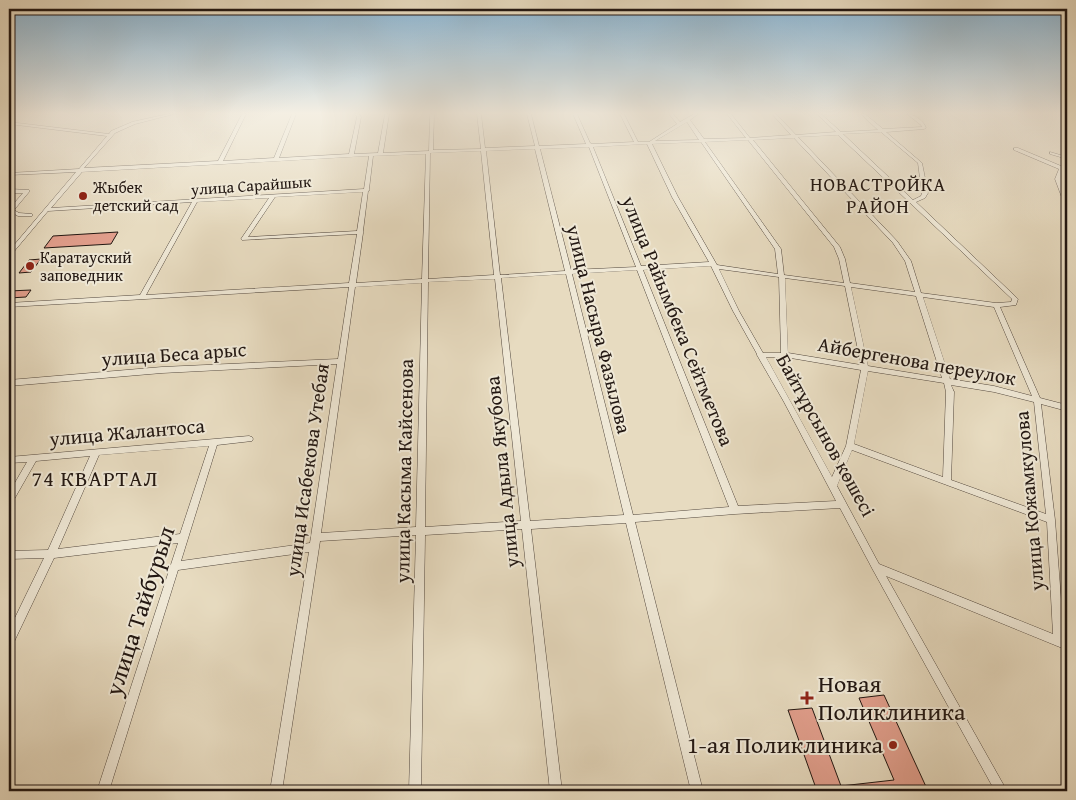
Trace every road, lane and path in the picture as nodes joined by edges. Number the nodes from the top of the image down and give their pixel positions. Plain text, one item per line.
1 (96, 151) edge
2 (225, 151) edge
3 (279, 151) edge
4 (352, 151) edge
5 (447, 151) edge
6 (482, 151) edge
7 (537, 151) edge
8 (592, 151) edge
9 (653, 151) edge
10 (710, 151) edge
11 (759, 151) edge
12 (809, 151) edge
13 (858, 151) edge
14 (907, 151) edge
15 (1022, 151) edge
16 (429, 152) junction
17 (1052, 153) dead end
18 (376, 154) junction
19 (351, 156) junction
20 (1067, 158) edge
21 (276, 160) junction
22 (220, 162) junction
23 (1067, 163) edge
24 (1061, 168) junction
25 (80, 170) junction
26 (9, 174) edge
27 (1057, 179) junction
28 (1067, 180) edge
29 (367, 190) junction
30 (9, 192) edge
31 (273, 196) junction
32 (195, 201) junction
33 (912, 202) junction
34 (1067, 204) edge
35 (46, 210) junction
36 (30, 215) dead end
37 (361, 232) junction
38 (9, 244) edge
39 (18, 244) junction
40 (9, 254) edge
41 (714, 266) junction
42 (639, 267) junction
43 (568, 272) junction
44 (497, 276) junction
45 (781, 276) junction
46 (424, 280) junction
47 (353, 285) junction
48 (849, 285) junction
49 (920, 295) junction
50 (142, 297) junction
51 (9, 305) edge
52 (996, 305) junction
53 (760, 355) junction
54 (785, 355) junction
55 (341, 361) junction
56 (865, 368) junction
57 (948, 381) junction
58 (9, 383) edge
59 (1037, 399) junction
60 (1067, 408) edge
61 (249, 439) dead end
62 (214, 443) junction
63 (850, 446) junction
64 (96, 452) junction
65 (33, 458) junction
66 (9, 460) edge
67 (947, 482) junction
68 (833, 485) junction
69 (9, 500) edge
70 (842, 504) junction
71 (735, 510) junction
72 (630, 520) junction
73 (1051, 520) junction
74 (525, 525) junction
75 (420, 532) junction
76 (316, 537) junction
77 (184, 538) junction
78 (315, 547) junction
79 (51, 554) junction
80 (9, 556) edge
81 (176, 566) junction
82 (876, 568) junction
83 (9, 640) edge
84 (1063, 643) edge
85 (103, 791) edge
86 (276, 791) edge
87 (415, 791) edge
88 (556, 791) edge
89 (697, 791) edge
90 (1001, 791) edge

1 - 25 street
2 - 22 street
3 - 21 street
4 - 19 street
5 - 16 street
6 - 44 street, улица Адыла Якубова
7 - 43 street, улица Насыра Фазылова
8 - 42 street, улица Райымбека Сейтметова
9 - 41 street, Байтұрсынов көшесі
10 - 45 street
11 - 48 street
12 - 49 street
13 - 33 street
14 - 33 street
15 - 24 street
16 - 18 street
16 - 46 street, улица Касыма Кайсенова
17 - 20 street
18 - 19 street
18 - 29 street, улица Исабекова Утебая
19 - 21 street
21 - 22 street
22 - 25 street
23 - 24 street
24 - 27 street
25 - 26 street
25 - 35 street
27 - 28 street
27 - 34 street
29 - 31 street, улица Сарайшык
29 - 37 street, улица Исабекова Утебая
30 - 36 street
31 - 32 street, улица Сарайшык
31 - 37 street
32 - 35 street, улица Сарайшык
32 - 50 street
33 - 52 street
35 - 39 street
37 - 47 street, улица Исабекова Утебая
38 - 39 street
39 - 40 street
41 - 42 street
41 - 45 street
41 - 53 street, Байтұрсынов көшесі
42 - 43 street
42 - 71 street, улица Райымбека Сейтметова
43 - 44 street
43 - 72 street, улица Насыра Фазылова
44 - 46 street
44 - 74 street, улица Адыла Якубова
45 - 48 street
45 - 54 street
46 - 47 street
46 - 75 street, улица Касыма Кайсенова
47 - 50 street
47 - 55 street, улица Исабекова Утебая
48 - 49 street
48 - 56 street
49 - 52 street
49 - 57 street
50 - 51 street
52 - 59 street, улица Кожамкулова
53 - 54 street, Айбергенова переулок
53 - 68 street, Байтұрсынов көшесі
54 - 56 street, Айбергенова переулок
55 - 58 street, улица Беса арыс
55 - 76 street, улица Исабекова Утебая
56 - 57 street, Айбергенова переулок
56 - 63 street
57 - 59 street, Айбергенова переулок
57 - 67 street
59 - 60 street, Айбергенова переулок
59 - 73 street, улица Кожамкулова
61 - 62 street, улица Жалантоса
62 - 64 street, улица Жалантоса
62 - 77 street, улица Тайбурыл
63 - 67 street
63 - 68 street
64 - 65 street, улица Жалантоса
64 - 79 street
65 - 66 street, улица Жалантоса
65 - 69 street
67 - 73 street
68 - 70 street, Байтұрсынов көшесі
70 - 71 street
70 - 82 street, Байтұрсынов көшесі
71 - 72 street
72 - 74 street
72 - 89 street, улица Насыра Фазылова
73 - 84 street, улица Кожамкулова
74 - 75 street
74 - 88 street, улица Адыла Якубова
75 - 76 street
75 - 87 street, улица Касыма Кайсенова
76 - 78 street, улица Исабекова Утебая
77 - 79 street
77 - 81 street, улица Тайбурыл
78 - 81 street
78 - 86 street, улица Исабекова Утебая
79 - 80 street
79 - 83 street
81 - 85 street, улица Тайбурыл
82 - 84 street
82 - 90 street, Байтұрсынов көшесі

